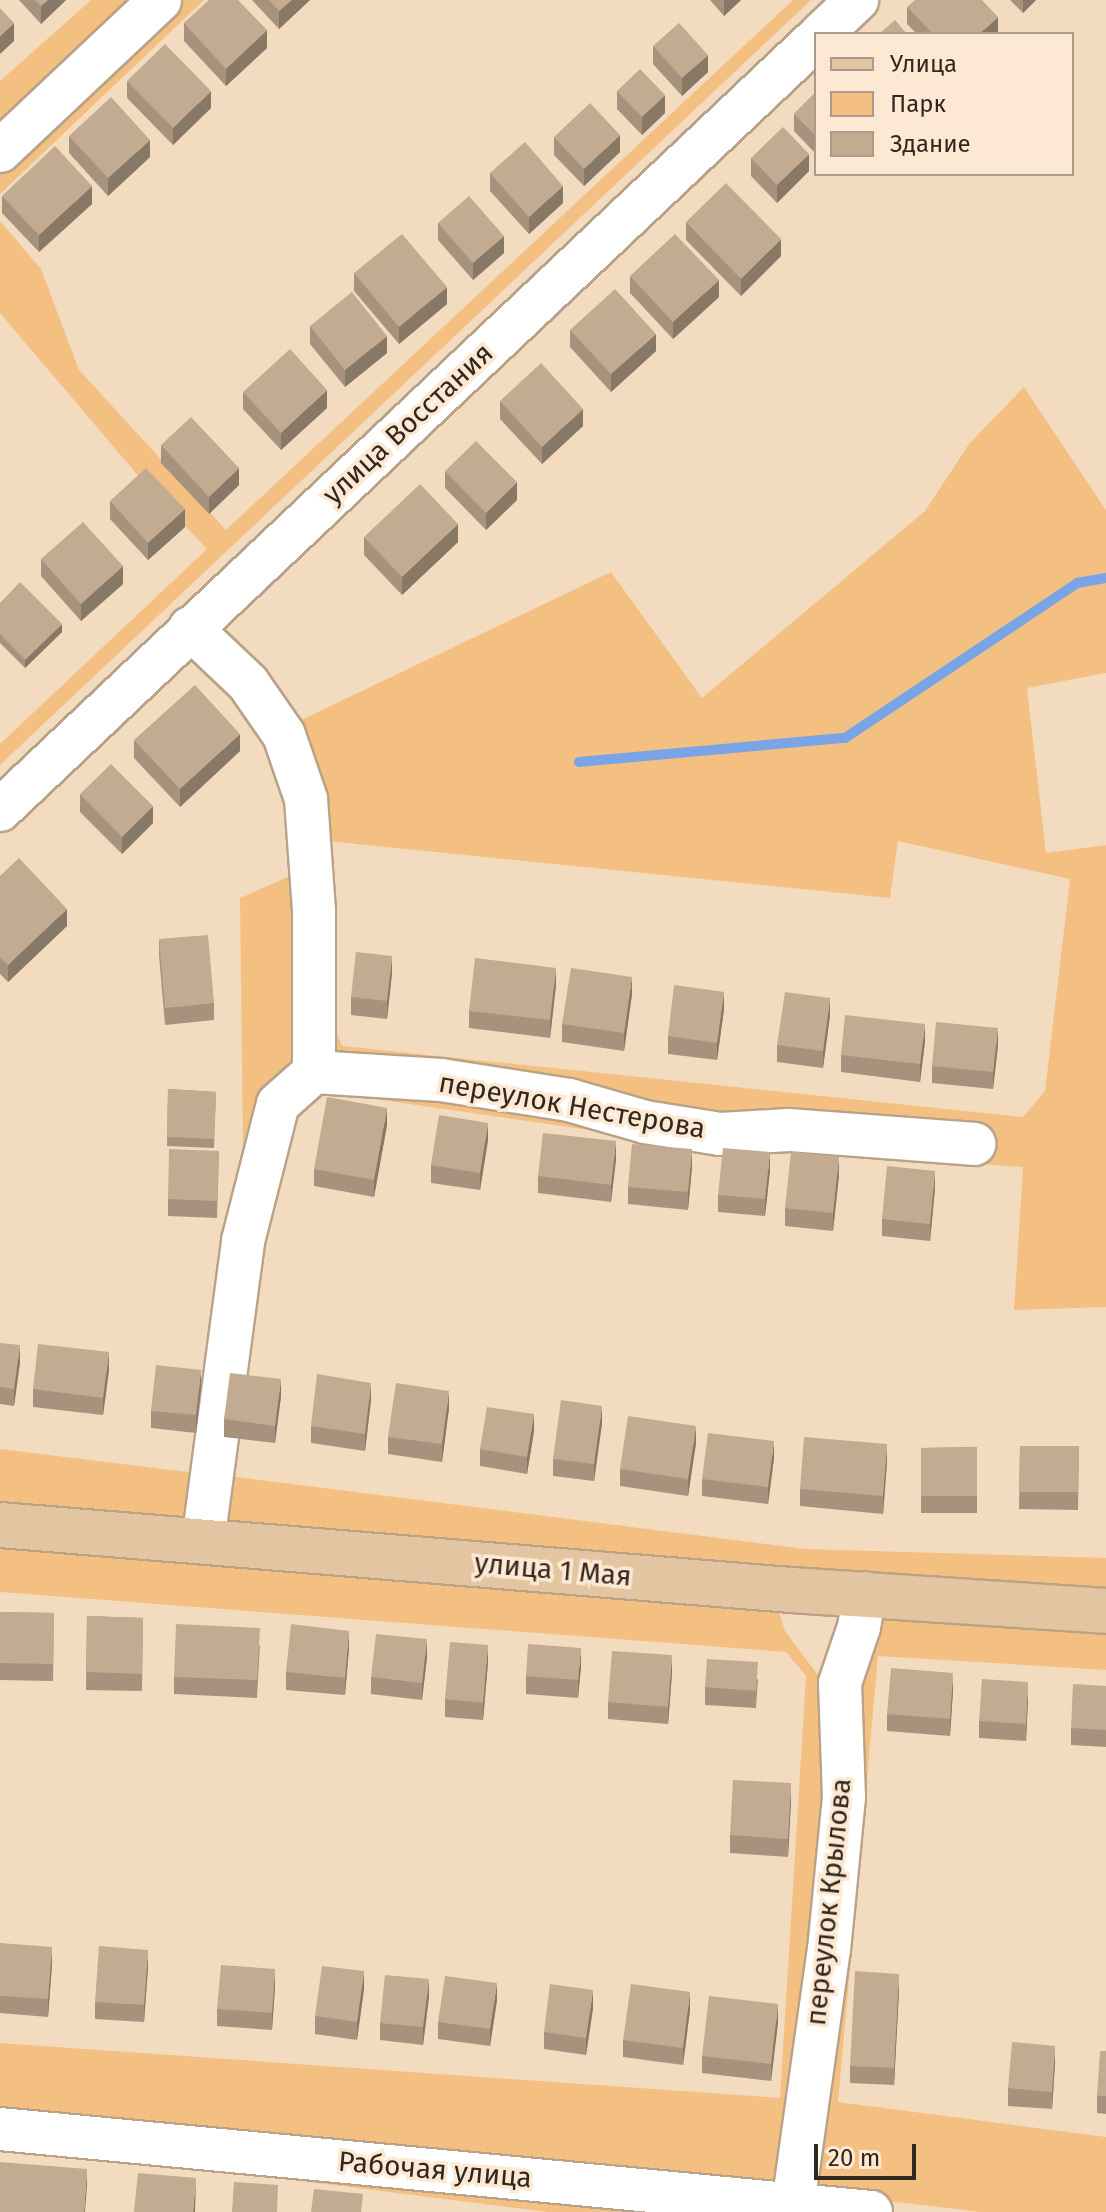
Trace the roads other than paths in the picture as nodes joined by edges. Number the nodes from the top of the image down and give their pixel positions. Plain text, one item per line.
1 (160, 0) edge
2 (857, 0) edge
3 (823, 32) edge
4 (814, 41) edge
5 (0, 151) edge
6 (190, 628) junction
7 (0, 810) edge
8 (314, 1072) junction
9 (974, 1144) dead end
10 (0, 1525) edge
11 (203, 1542) junction
12 (865, 1594) junction
13 (1106, 1611) edge
14 (0, 2129) edge
15 (792, 2208) edge
16 (871, 2212) edge

1 - 5 street
2 - 3 street
4 - 6 street, улица Восстания
6 - 7 street, улица Восстания
6 - 8 street
8 - 9 street, переулок Нестерова
8 - 11 street
10 - 11 main road, улица 1 Мая
11 - 12 main road, улица 1 Мая
12 - 13 main road, улица 1 Мая
12 - 15 street, переулок Крылова
14 - 15 street, Рабочая улица
15 - 16 street, Рабочая улица

